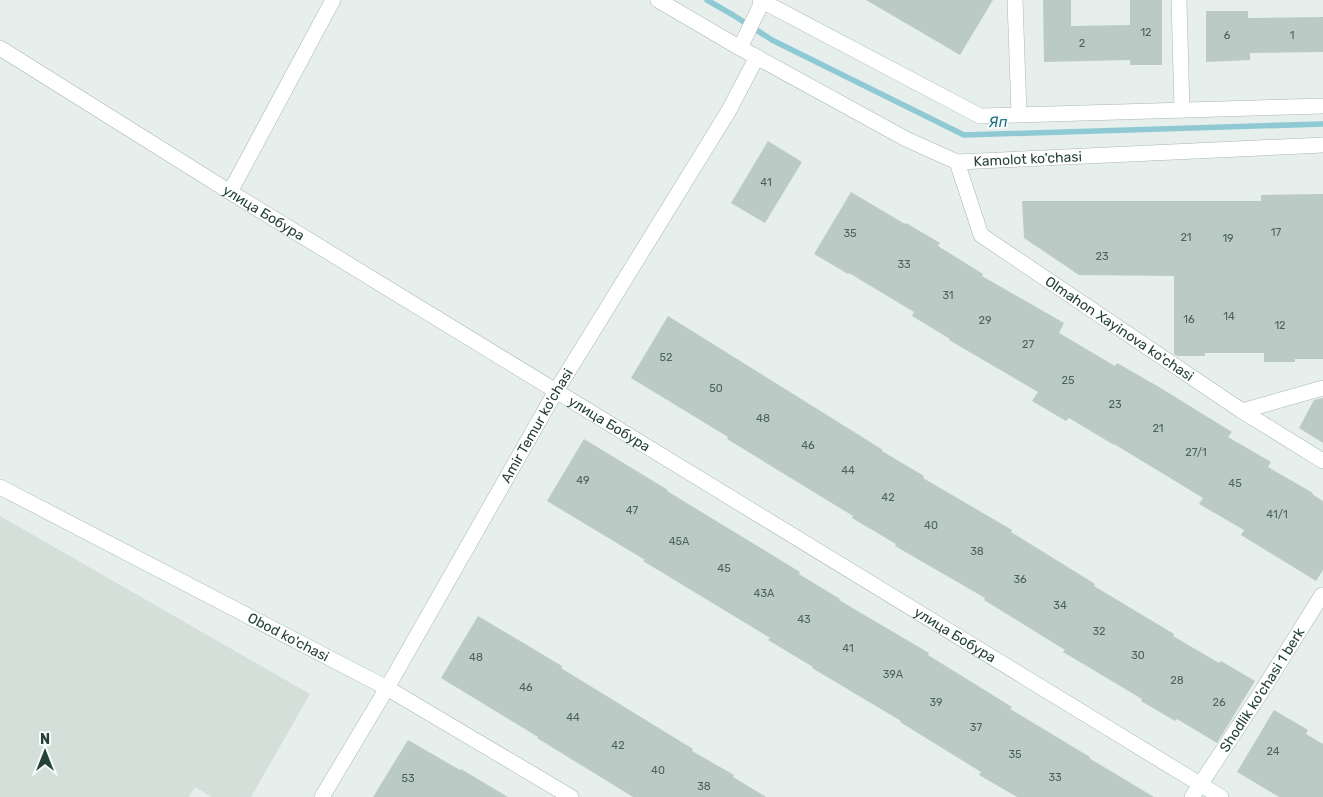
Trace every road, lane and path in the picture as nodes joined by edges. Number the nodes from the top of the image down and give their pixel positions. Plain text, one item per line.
1 (333, 0) edge
2 (658, 0) edge
3 (1015, 0) edge
4 (1179, 0) edge
5 (761, 3) edge
6 (743, 42) junction
7 (0, 48) edge
8 (757, 57) junction
9 (1323, 106) edge
10 (1182, 110) junction
11 (1019, 114) junction
12 (1323, 145) edge
13 (957, 162) junction
14 (230, 192) junction
15 (1323, 388) edge
16 (556, 391) junction
17 (1242, 411) junction
18 (1323, 461) edge
19 (0, 487) edge
20 (1322, 595) edge
21 (386, 688) junction
22 (1196, 791) edge
23 (322, 797) edge
24 (571, 797) edge
25 (1221, 797) edge

1 - 14 street
2 - 6 street, Kamolot ko'chasi
3 - 11 street
4 - 10 street
5 - 6 street
5 - 11 street
6 - 8 street, Kamolot ko'chasi
7 - 14 street, улица Бобура
8 - 13 street, Kamolot ko'chasi
8 - 16 street, Amir Temur ko'chasi
9 - 10 street
10 - 11 street
12 - 13 street, Kamolot ko'chasi
13 - 17 street, Olmahon Xayinova ko'chasi
14 - 16 street, улица Бобура
15 - 17 street
16 - 21 street, Amir Temur ko'chasi
16 - 22 street, улица Бобура
17 - 18 street, Olmahon Xayinova ko'chasi
19 - 21 street, Obod ko'chasi
20 - 22 street, Shodlik ko'chasi 1 berk
21 - 23 street, Amir Temur ko'chasi
21 - 24 street, Obod ko'chasi
22 - 25 street, улица Бобура

